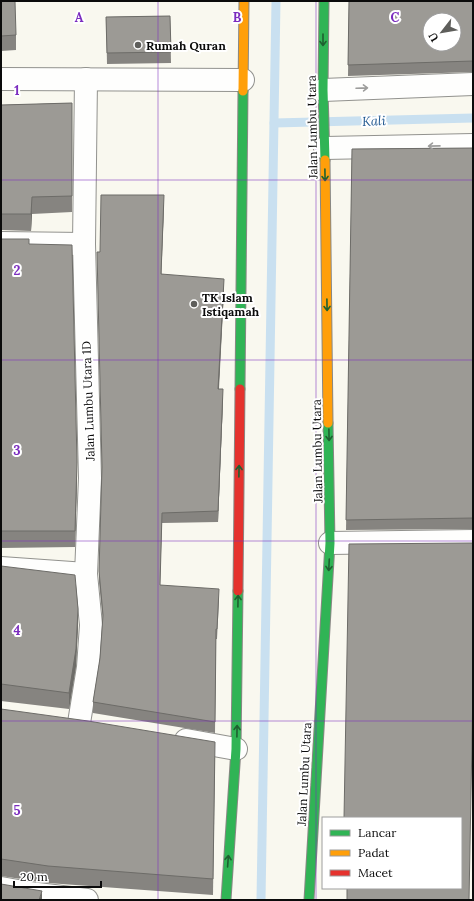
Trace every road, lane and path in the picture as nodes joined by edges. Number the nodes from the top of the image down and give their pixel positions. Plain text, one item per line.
1 (244, 1) edge
2 (324, 1) edge
3 (1, 79) edge
4 (86, 79) junction
5 (243, 80) junction
6 (473, 84) edge
7 (324, 99) junction
8 (325, 142) junction
9 (473, 145) edge
10 (1, 243) edge
11 (84, 244) junction
12 (473, 541) edge
13 (330, 543) junction
14 (1, 568) edge
15 (86, 574) junction
16 (56, 720) edge
17 (79, 723) junction
18 (101, 726) edge
19 (167, 736) edge
20 (236, 749) junction
21 (1, 888) edge
22 (64, 898) edge
23 (87, 900) edge
24 (226, 900) edge
25 (309, 900) edge

1 - 5 street
2 -> 7 street, Jalan Lumbu Utara
3 - 4 street
4 - 5 street
4 - 11 street, Jalan Lumbu Utara 1D
20 -> 5 street
7 -> 6 street
7 - 8 street, Jalan Lumbu Utara
9 -> 8 street
8 -> 13 street, Jalan Lumbu Utara
10 - 11 street
11 - 15 street, Jalan Lumbu Utara 1D
12 - 13 street
13 -> 25 street, Jalan Lumbu Utara
14 - 15 street
15 - 17 street, Jalan Lumbu Utara 1D
16 - 17 street
17 - 18 street
19 - 20 street
24 -> 20 street
21 - 22 street
22 - 23 street

